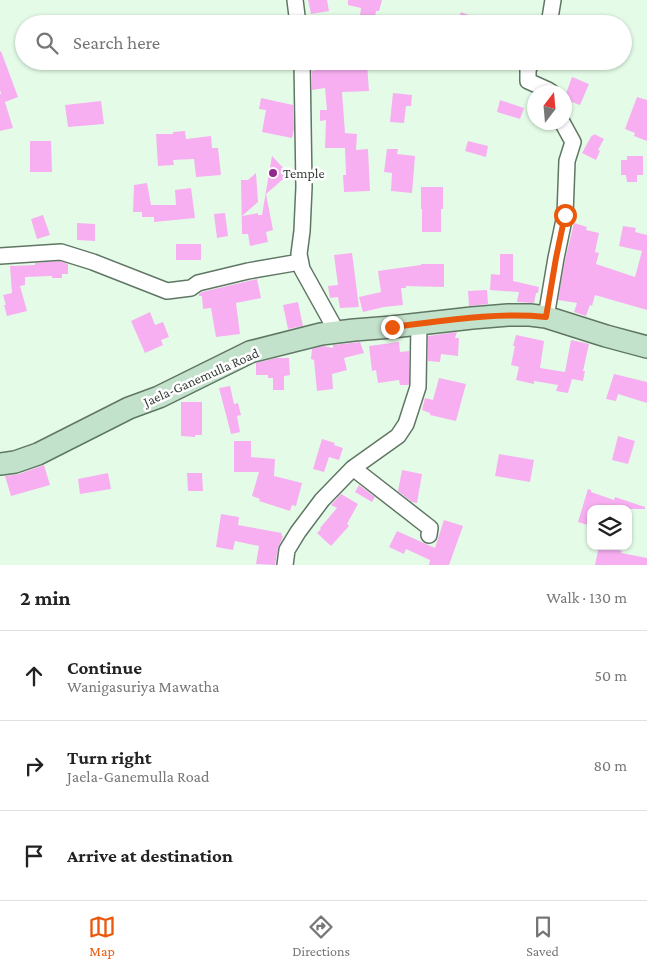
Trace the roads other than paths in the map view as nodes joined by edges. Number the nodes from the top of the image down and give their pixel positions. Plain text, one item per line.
1 (296, 0) edge
2 (553, 0) edge
3 (297, 15) edge
4 (550, 15) edge
5 (302, 70) edge
6 (528, 70) edge
7 (537, 85) edge
8 (566, 130) edge
9 (0, 256) edge
10 (300, 262) junction
11 (546, 317) junction
12 (419, 324) junction
13 (336, 332) junction
14 (647, 347) edge
15 (0, 464) edge
16 (353, 468) junction
17 (429, 535) dead end
18 (285, 565) edge

1 - 3 street
2 - 4 street
5 - 10 street
6 - 7 street
8 - 11 street
9 - 10 street
10 - 13 street
11 - 12 main road, Jaela-Ganemulla Road
11 - 14 main road, Jaela-Ganemulla Road
12 - 13 main road, Jaela-Ganemulla Road
12 - 16 street
13 - 15 main road, Jaela-Ganemulla Road
16 - 17 street
16 - 18 street

